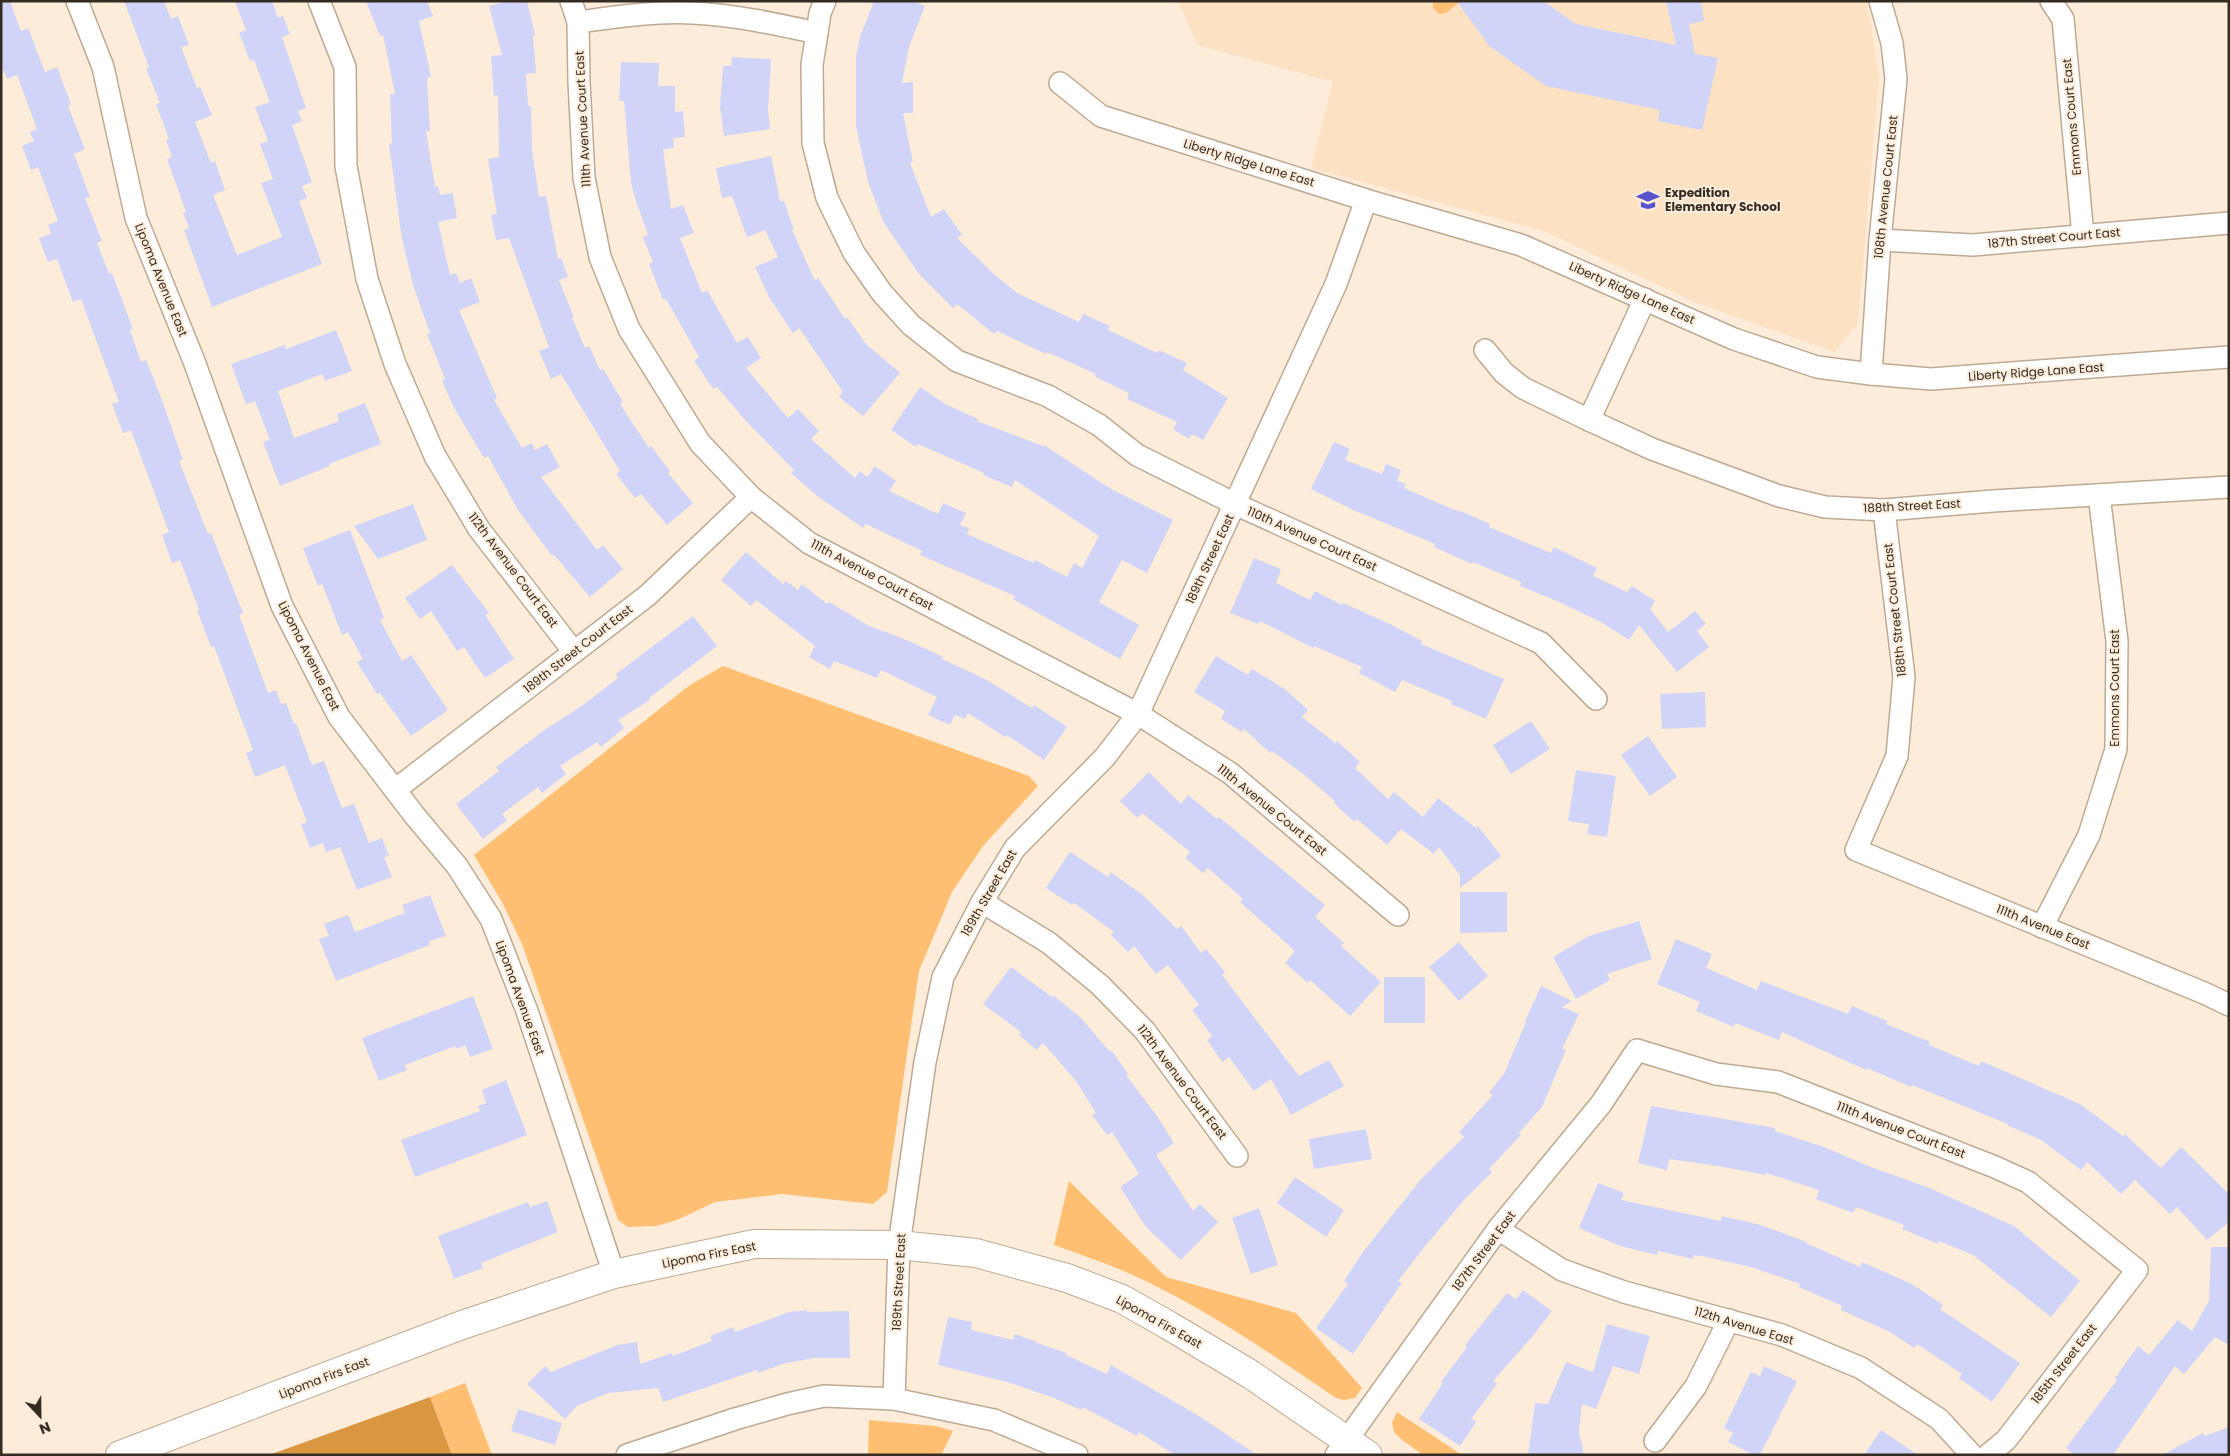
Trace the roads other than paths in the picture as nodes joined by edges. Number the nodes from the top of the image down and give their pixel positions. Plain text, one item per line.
1 (77, 1) edge
2 (320, 1) edge
3 (571, 1) edge
4 (825, 1) edge
5 (1880, 1) edge
6 (2052, 1) edge
7 (578, 22) junction
8 (817, 33) junction
9 (1060, 83) dead end
10 (1366, 200) junction
11 (2229, 223) edge
12 (2083, 236) junction
13 (1880, 240) junction
14 (1645, 299) junction
15 (1485, 350) dead end
16 (2229, 357) edge
17 (1871, 374) junction
18 (1589, 420) junction
19 (2229, 487) edge
20 (2099, 495) junction
21 (751, 497) junction
22 (1235, 504) junction
23 (1884, 510) junction
24 (574, 652) junction
25 (1596, 699) dead end
26 (1138, 714) junction
27 (395, 790) junction
28 (1856, 850) joint
29 (982, 902) junction
30 (1398, 915) dead end
31 (2042, 927) junction
32 (2229, 1005) edge
33 (1637, 1050) joint
34 (1237, 1156) dead end
35 (1498, 1230) junction
36 (899, 1245) junction
37 (2137, 1270) joint
38 (614, 1274) junction
39 (1729, 1320) junction
40 (894, 1399) junction
41 (1655, 1441) dead end
42 (1341, 1447) edge
43 (1069, 1453) edge
44 (120, 1455) edge
45 (627, 1455) edge
46 (1368, 1455) edge
47 (1972, 1455) edge
48 (1988, 1455) edge

1 - 27 street, Lipoma Avenue East
2 - 24 street, 112th Avenue Court East
3 - 7 street, 111th Avenue Court East
4 - 8 street, 110th Avenue Court East
5 - 13 street, 108th Avenue Court East
6 - 12 street, Emmons Court East
7 - 8 street
7 - 21 street, 111th Avenue Court East
8 - 22 street, 110th Avenue Court East
9 - 10 street, Liberty Ridge Lane East
10 - 14 street, Liberty Ridge Lane East
10 - 22 street, 189th Street East
11 - 12 street, 187th Street Court East
12 - 13 street, 187th Street Court East
13 - 17 street, 108th Avenue Court East
14 - 17 street, Liberty Ridge Lane East
14 - 18 street
15 - 18 street, 188th Street East
16 - 17 street, Liberty Ridge Lane East
18 - 23 street, 188th Street East
19 - 20 street, 188th Street East
20 - 23 street, 188th Street East
20 - 31 street, Emmons Court East
21 - 24 street, 189th Street Court East
21 - 26 street, 111th Avenue Court East
22 - 25 street, 110th Avenue Court East
22 - 26 street, 189th Street East
23 - 28 street, 188th Street Court East
24 - 27 street, 189th Street Court East
26 - 29 street, 189th Street East
26 - 30 street, 111th Avenue Court East
27 - 38 street, Lipoma Avenue East
28 - 31 street, 111th Avenue East
29 - 34 street, 112th Avenue Court East
29 - 36 street, 189th Street East
31 - 32 street, 111th Avenue East
33 - 35 street, 187th Street East
33 - 37 street, 111th Avenue Court East
35 - 39 street, 112th Avenue East
35 - 42 street, 187th Street East
36 - 38 street, Lipoma Firs East
36 - 40 street, 189th Street East
36 - 42 street, Lipoma Firs East
37 - 48 street, 185th Street East
38 - 44 street, Lipoma Firs East
39 - 41 street
39 - 47 street, 112th Avenue East
40 - 43 street
40 - 45 street
42 - 46 street, Lipoma Firs East

